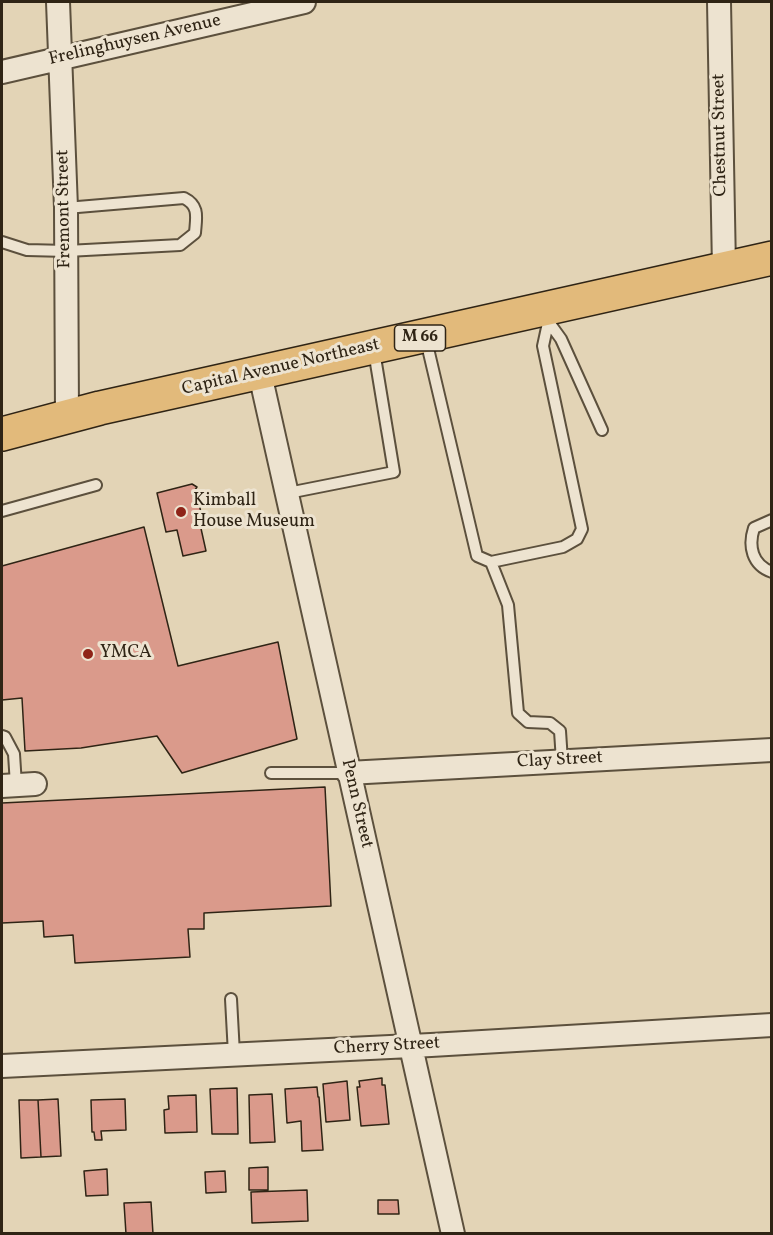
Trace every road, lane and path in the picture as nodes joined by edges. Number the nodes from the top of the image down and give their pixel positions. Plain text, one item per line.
1 (58, 2) edge
2 (304, 2) edge
3 (719, 2) edge
4 (60, 59) junction
5 (2, 72) edge
6 (66, 208) junction
7 (2, 242) edge
8 (67, 251) junction
9 (771, 258) edge
10 (724, 268) junction
11 (546, 316) junction
12 (425, 336) junction
13 (374, 348) junction
14 (261, 374) junction
15 (67, 416) junction
16 (602, 430) dead end
17 (2, 434) edge
18 (96, 485) dead end
19 (288, 492) junction
20 (2, 511) edge
21 (771, 520) edge
22 (491, 562) junction
23 (771, 572) edge
24 (2, 736) edge
25 (771, 750) edge
26 (562, 761) junction
27 (271, 773) dead end
28 (348, 773) junction
29 (18, 785) edge
30 (231, 999) dead end
31 (771, 1025) edge
32 (410, 1046) junction
33 (234, 1054) junction
34 (2, 1066) edge
35 (453, 1233) edge

1 - 4 street, Fremont Street
2 - 4 street, Frelinghuysen Avenue
3 - 10 street, Chestnut Street
4 - 5 street, Frelinghuysen Avenue
4 - 6 street, Fremont Street
6 - 8 street, Fremont Street
6 - 8 lane
7 - 8 lane
8 - 15 street, Fremont Street
9 - 10 main road, Capital Avenue Northeast / M 66
10 - 11 main road, Capital Avenue Northeast / M 66
11 - 12 main road, Capital Avenue Northeast / M 66
11 - 16 lane
11 - 22 lane
12 - 13 main road, Capital Avenue Northeast / M 66
12 - 22 lane
13 - 14 main road, Capital Avenue Northeast / M 66
13 - 19 lane
14 - 15 main road, Capital Avenue Northeast / M 66
14 - 19 street, Penn Street
15 - 17 main road, Capital Avenue Northeast / M 66
18 - 20 lane
19 - 28 street, Penn Street
21 - 23 lane
22 - 26 lane
24 - 29 lane
25 - 26 street, Clay Street
26 - 28 street, Clay Street
27 - 28 lane
28 - 32 street, Penn Street
30 - 33 lane
31 - 32 street, Cherry Street
32 - 33 street, Cherry Street
32 - 35 street, Penn Street
33 - 34 street, Cherry Street

